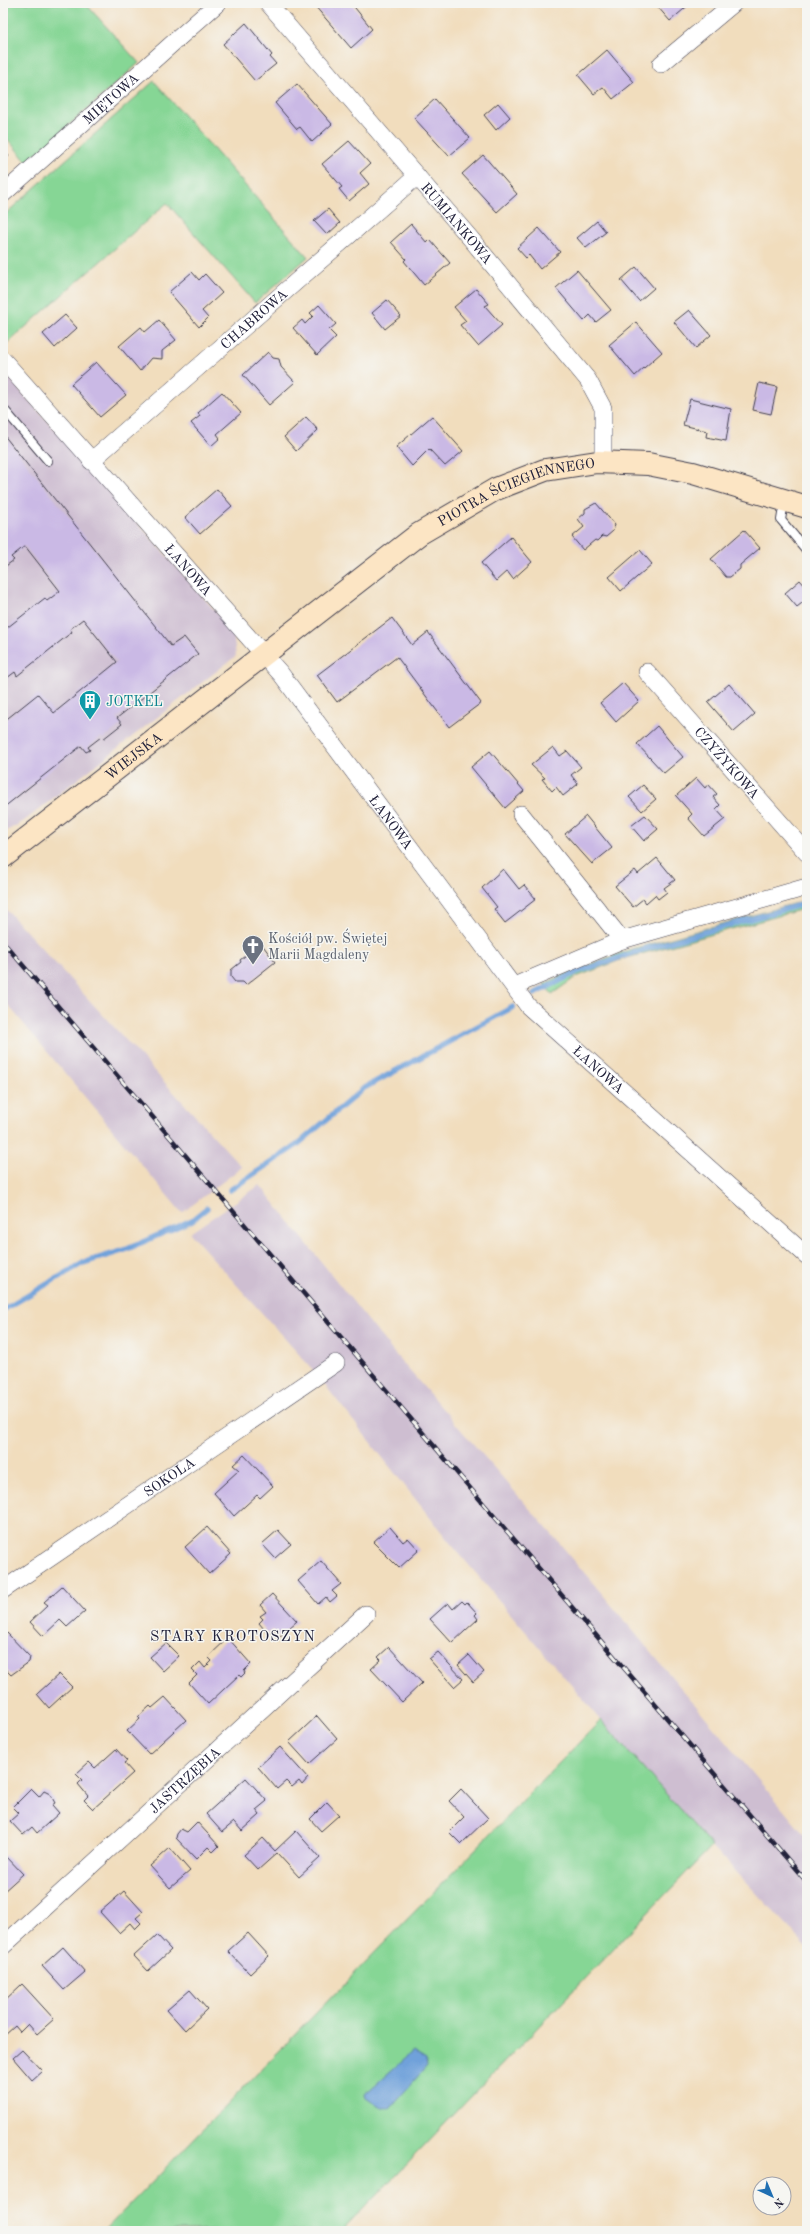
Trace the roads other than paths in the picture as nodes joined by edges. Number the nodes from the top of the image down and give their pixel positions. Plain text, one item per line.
1 (218, 3) edge
2 (268, 3) edge
3 (734, 3) edge
4 (661, 64) dead end
5 (417, 176) junction
6 (3, 194) edge
7 (3, 360) edge
8 (3, 408) edge
9 (48, 461) dead end
10 (91, 461) junction
11 (603, 463) junction
12 (784, 500) junction
13 (807, 507) edge
14 (807, 551) edge
15 (264, 654) junction
16 (647, 672) dead end
17 (521, 814) dead end
18 (807, 853) edge
19 (3, 857) edge
20 (807, 887) edge
21 (622, 940) junction
22 (514, 986) junction
23 (807, 1256) edge
24 (336, 1364) dead end
25 (3, 1590) edge
26 (366, 1614) dead end
27 (3, 1946) edge

1 - 6 street, MIĘTOWA
2 - 5 street, RUMIANKOWA
3 - 4 street
5 - 10 street, CHABROWA
5 - 11 street, RUMIANKOWA
7 - 10 street, ŁANOWA
8 - 9 lane
10 - 15 street, ŁANOWA
11 - 12 street, PIOTRA ŚCIEGIENNEGO
11 - 15 street, PIOTRA ŚCIEGIENNEGO
12 - 13 street, PIOTRA ŚCIEGIENNEGO
12 - 14 lane
15 - 19 street, WIEJSKA
15 - 22 street, ŁANOWA
16 - 18 street, CZYŻYKOWA
17 - 21 street
20 - 21 street
21 - 22 street
22 - 23 street, ŁANOWA
24 - 25 street, SOKOLA
26 - 27 street, JASTRZĘBIA

